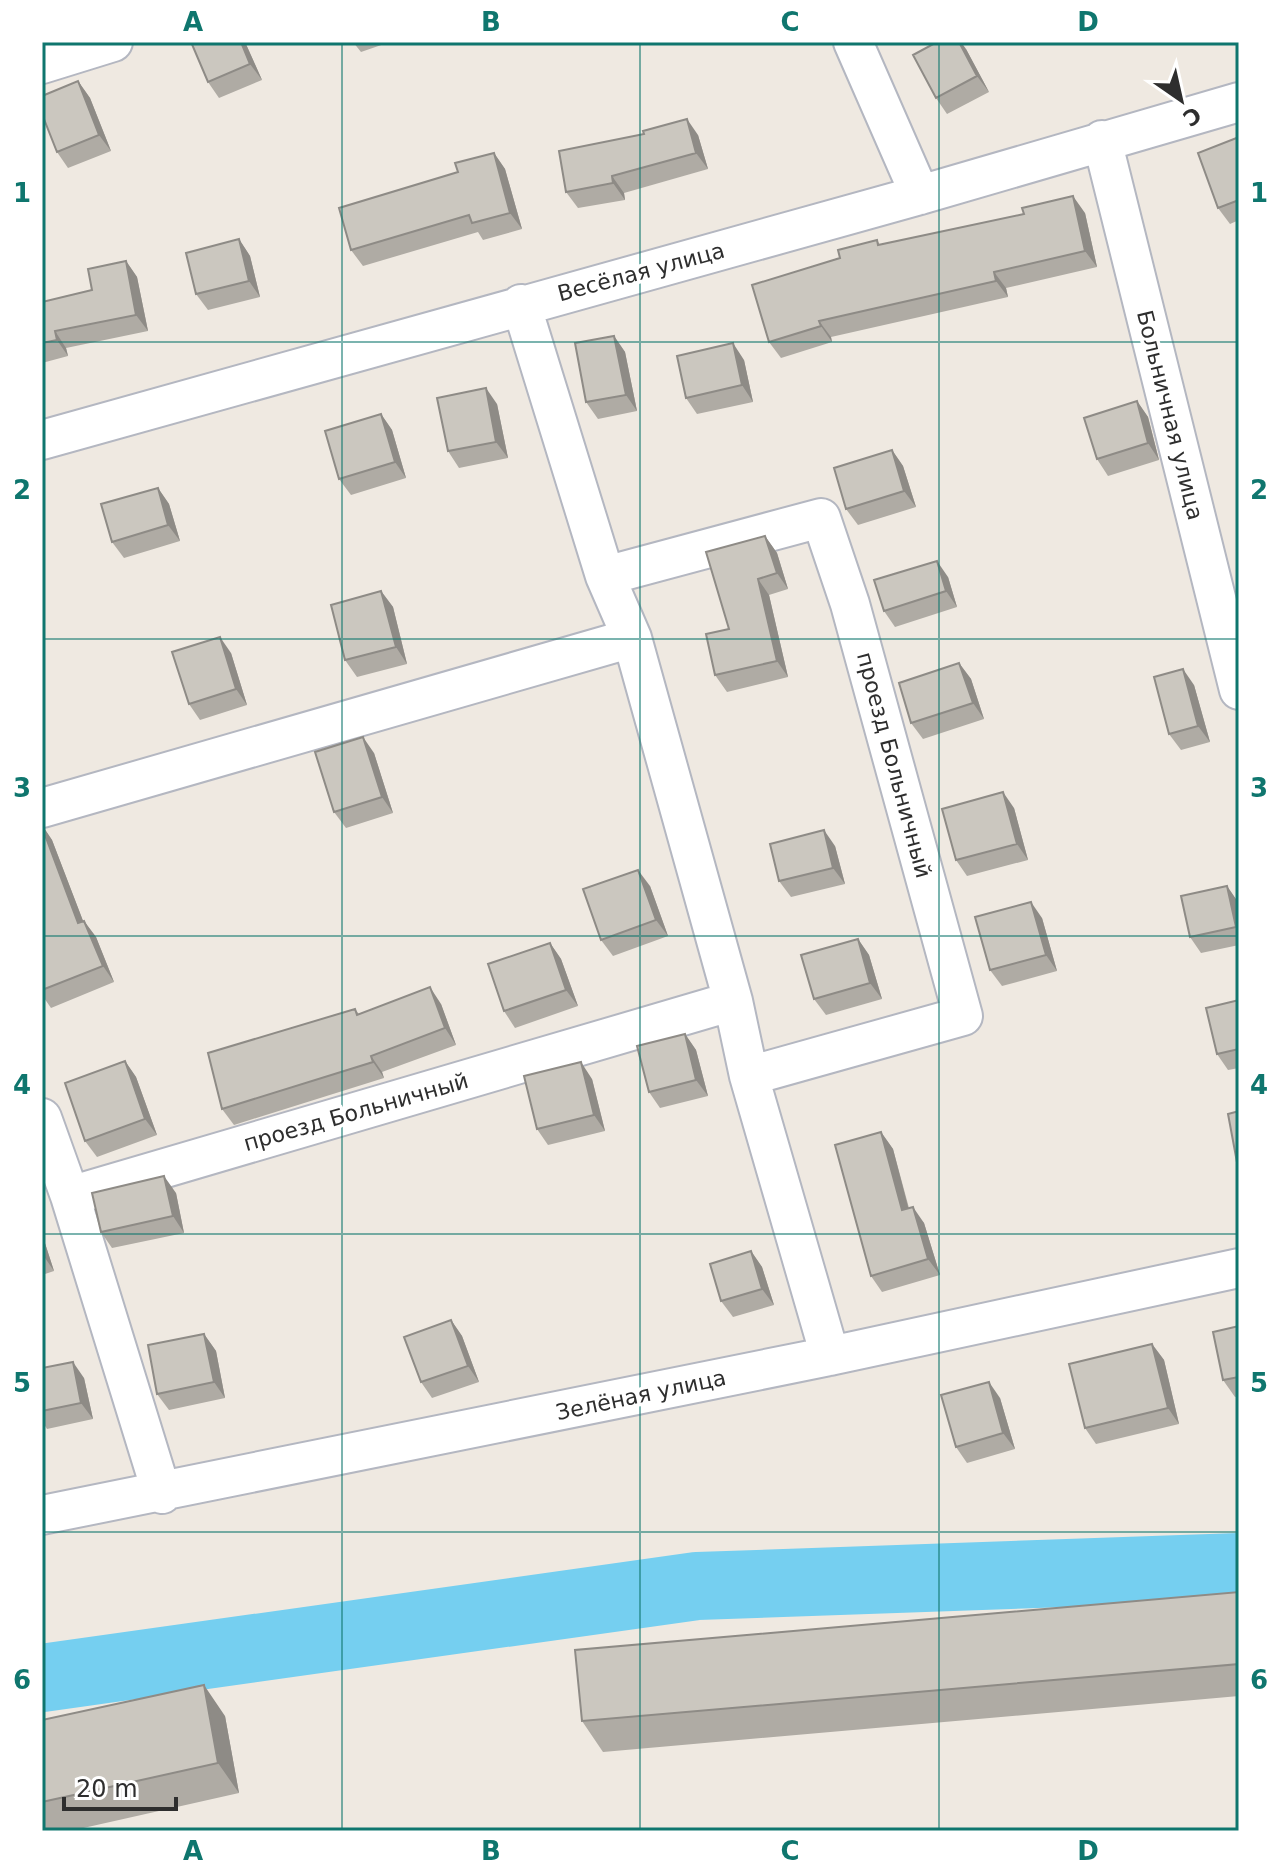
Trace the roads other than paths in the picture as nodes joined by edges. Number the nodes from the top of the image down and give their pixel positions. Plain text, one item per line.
1 (113, 42) edge
2 (853, 42) edge
3 (42, 64) edge
4 (1239, 102) edge
5 (1102, 140) junction
6 (920, 195) junction
7 (521, 304) junction
8 (42, 440) edge
9 (605, 576) junction
10 (632, 638) junction
11 (1239, 690) edge
12 (42, 808) edge
13 (733, 1001) junction
14 (749, 1076) junction
15 (42, 1118) edge
16 (70, 1196) junction
17 (1239, 1268) edge
18 (830, 1356) junction
19 (162, 1494) junction
20 (42, 1515) edge

1 - 3 street
2 - 6 street
4 - 5 street, Весёлая улица
5 - 6 street, Весёлая улица
5 - 11 street, Больничная улица
6 - 7 street, Весёлая улица
7 - 8 street, Весёлая улица
7 - 9 street
9 - 10 street
9 - 14 street, проезд Больничный
10 - 12 street
10 - 13 street
13 - 14 street
13 - 16 street, проезд Больничный
14 - 18 street
15 - 16 street
16 - 19 street
17 - 18 street, Зелёная улица
18 - 19 street, Зелёная улица
19 - 20 street, Зелёная улица

